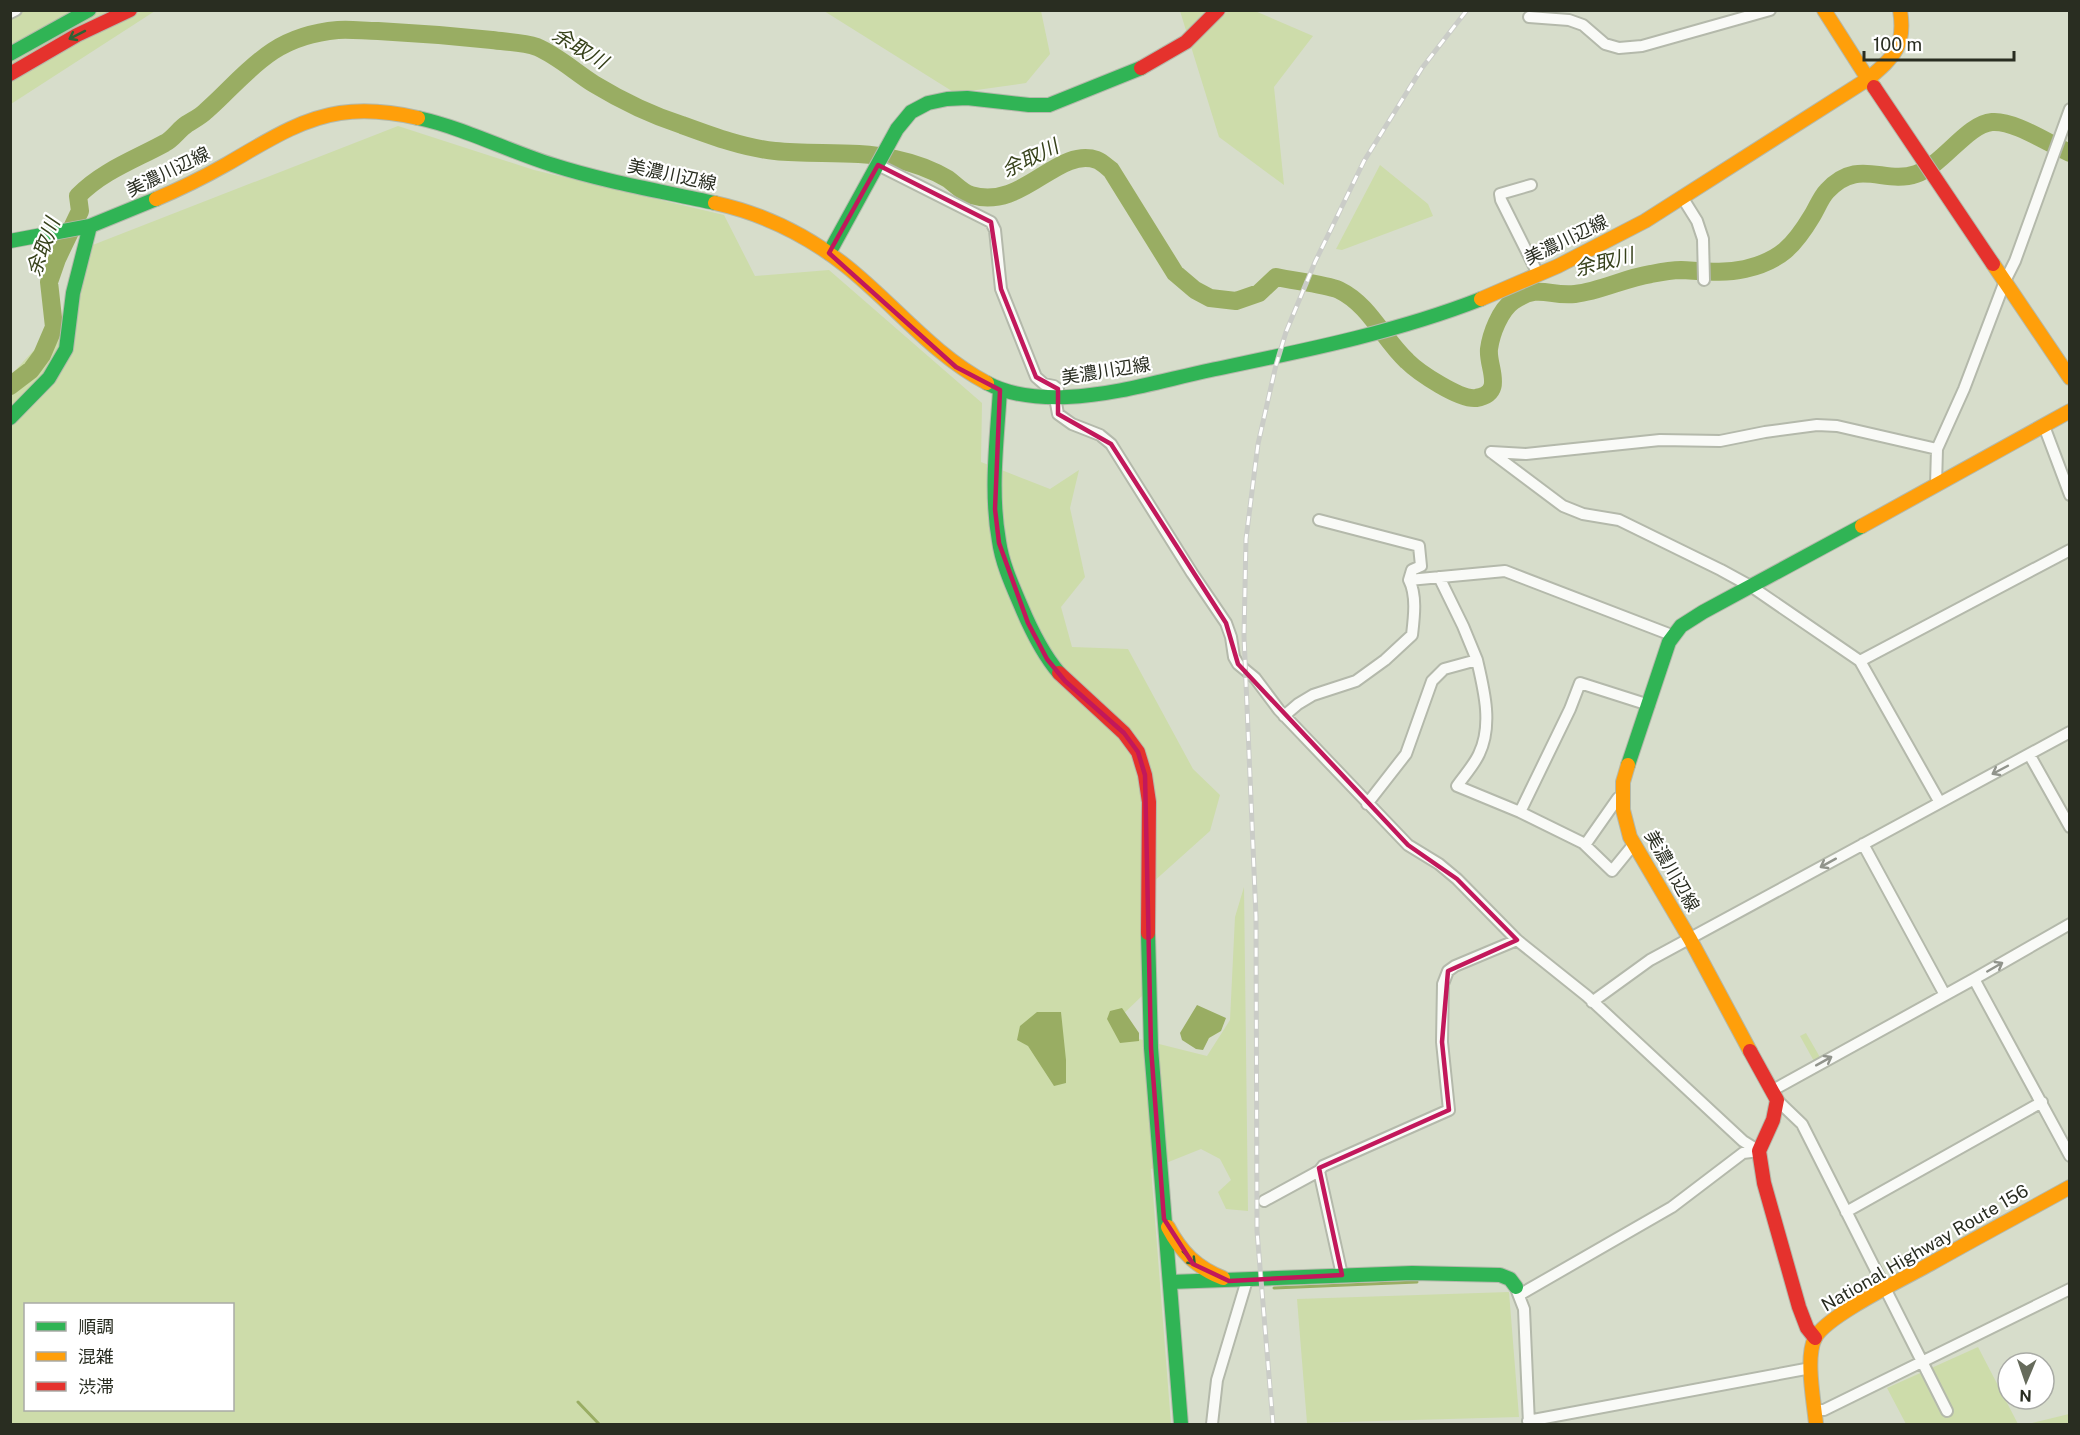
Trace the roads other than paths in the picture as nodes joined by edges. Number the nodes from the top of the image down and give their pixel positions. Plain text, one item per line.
1 (16, 10) edge
2 (89, 10) edge
3 (130, 10) edge
4 (1218, 10) edge
5 (1770, 10) edge
6 (1824, 10) edge
7 (1900, 10) edge
8 (10, 14) edge
9 (1529, 17) dead end
10 (10, 54) edge
11 (10, 74) edge
12 (1868, 79) junction
13 (2070, 109) edge
14 (881, 159) junction
15 (1531, 185) dead end
16 (1682, 197) junction
17 (85, 227) junction
18 (10, 241) edge
19 (829, 254) junction
20 (1538, 274) junction
21 (1704, 280) dead end
22 (2005, 281) junction
23 (2070, 378) edge
24 (1000, 390) junction
25 (1056, 398) junction
26 (2070, 411) edge
27 (10, 418) edge
28 (2044, 426) junction
29 (1937, 449) junction
30 (1936, 485) junction
31 (2070, 495) edge
32 (1319, 520) dead end
33 (2070, 550) edge
34 (1439, 577) junction
35 (1409, 580) junction
36 (1752, 586) junction
37 (1674, 636) junction
38 (1477, 660) junction
39 (1860, 661) junction
40 (1649, 705) junction
41 (1284, 716) junction
42 (2070, 732) edge
43 (2029, 754) junction
44 (1623, 797) junction
45 (1939, 801) junction
46 (1367, 804) junction
47 (1520, 812) junction
48 (2070, 827) edge
49 (1634, 844) junction
50 (1863, 844) junction
51 (1585, 845) junction
52 (2070, 924) edge
53 (1690, 939) junction
54 (1516, 940) junction
55 (1974, 980) junction
56 (1945, 995) junction
57 (1592, 1002) junction
58 (1775, 1095) junction
59 (2042, 1102) junction
60 (1759, 1150) junction
61 (2070, 1156) edge
62 (1319, 1171) junction
63 (2070, 1187) edge
64 (1264, 1201) dead end
65 (1846, 1212) junction
66 (1164, 1219) junction
67 (1342, 1275) junction
68 (1246, 1280) junction
69 (1229, 1281) junction
70 (1170, 1282) junction
71 (1884, 1288) junction
72 (2070, 1289) edge
73 (1517, 1291) junction
74 (1815, 1338) junction
75 (1923, 1361) junction
76 (1811, 1368) junction
77 (1816, 1410) junction
78 (1947, 1411) dead end
79 (1528, 1423) edge
80 (1181, 1425) edge
81 (1212, 1425) edge
82 (1816, 1425) edge

1 - 8 street
2 - 10 main road
3 -> 11 main road
4 - 14 main road
5 - 9 street
6 - 12 main road
7 - 12 main road, 美濃川辺線
12 - 16 main road, 美濃川辺線
12 - 22 main road
13 - 22 street
14 - 19 main road
14 - 25 street
15 - 20 street
16 - 20 main road, 美濃川辺線
16 - 21 street
17 - 18 main road, 美濃川辺線
17 - 19 main road, 美濃川辺線
17 - 27 main road
19 - 24 main road, 美濃川辺線
20 - 25 main road, 美濃川辺線
22 - 23 main road
22 - 29 street
24 - 25 main road, 美濃川辺線
24 - 66 main road
25 - 41 street
26 - 28 main road, 美濃川辺線
28 - 30 main road, 美濃川辺線
28 - 31 street
29 - 30 street
29 - 36 street
30 - 36 main road, 美濃川辺線
32 - 35 street
33 - 39 street
34 - 35 street
34 - 37 street
34 - 38 street
35 - 41 street
36 - 37 main road, 美濃川辺線
36 - 39 street
37 - 40 main road, 美濃川辺線
38 - 46 street
38 - 47 street
39 - 45 street
40 - 44 main road, 美濃川辺線
40 - 47 street
41 - 46 street
42 - 43 street
43 -> 45 street
43 - 48 street
44 - 49 main road, 美濃川辺線
44 - 51 street
45 - 50 street
46 - 54 street
47 - 51 street
49 - 51 street
49 - 53 main road, 美濃川辺線
50 -> 53 street
50 - 56 street
55 -> 52 street
53 - 57 street
53 - 58 main road, 美濃川辺線
54 - 57 street
54 - 62 street
55 - 56 street
55 - 59 street
58 -> 56 street
57 - 60 street
58 - 60 main road
58 - 65 street
59 - 61 street
59 - 65 street
60 - 73 street
60 - 74 main road
62 - 64 street
62 - 67 street
63 - 71 main road, National Highway Route 156
65 - 71 street
66 -> 69 main road
66 - 70 main road
67 - 68 main road
67 - 73 main road
68 - 69 main road
68 - 81 street
69 - 70 main road
70 - 80 main road
71 - 74 main road, National Highway Route 156
71 - 75 street
72 - 75 street
73 - 79 street
74 - 76 main road, National Highway Route 156
75 - 77 street
75 - 78 street
76 - 77 main road, National Highway Route 156
76 - 79 street
77 - 82 main road, National Highway Route 156

